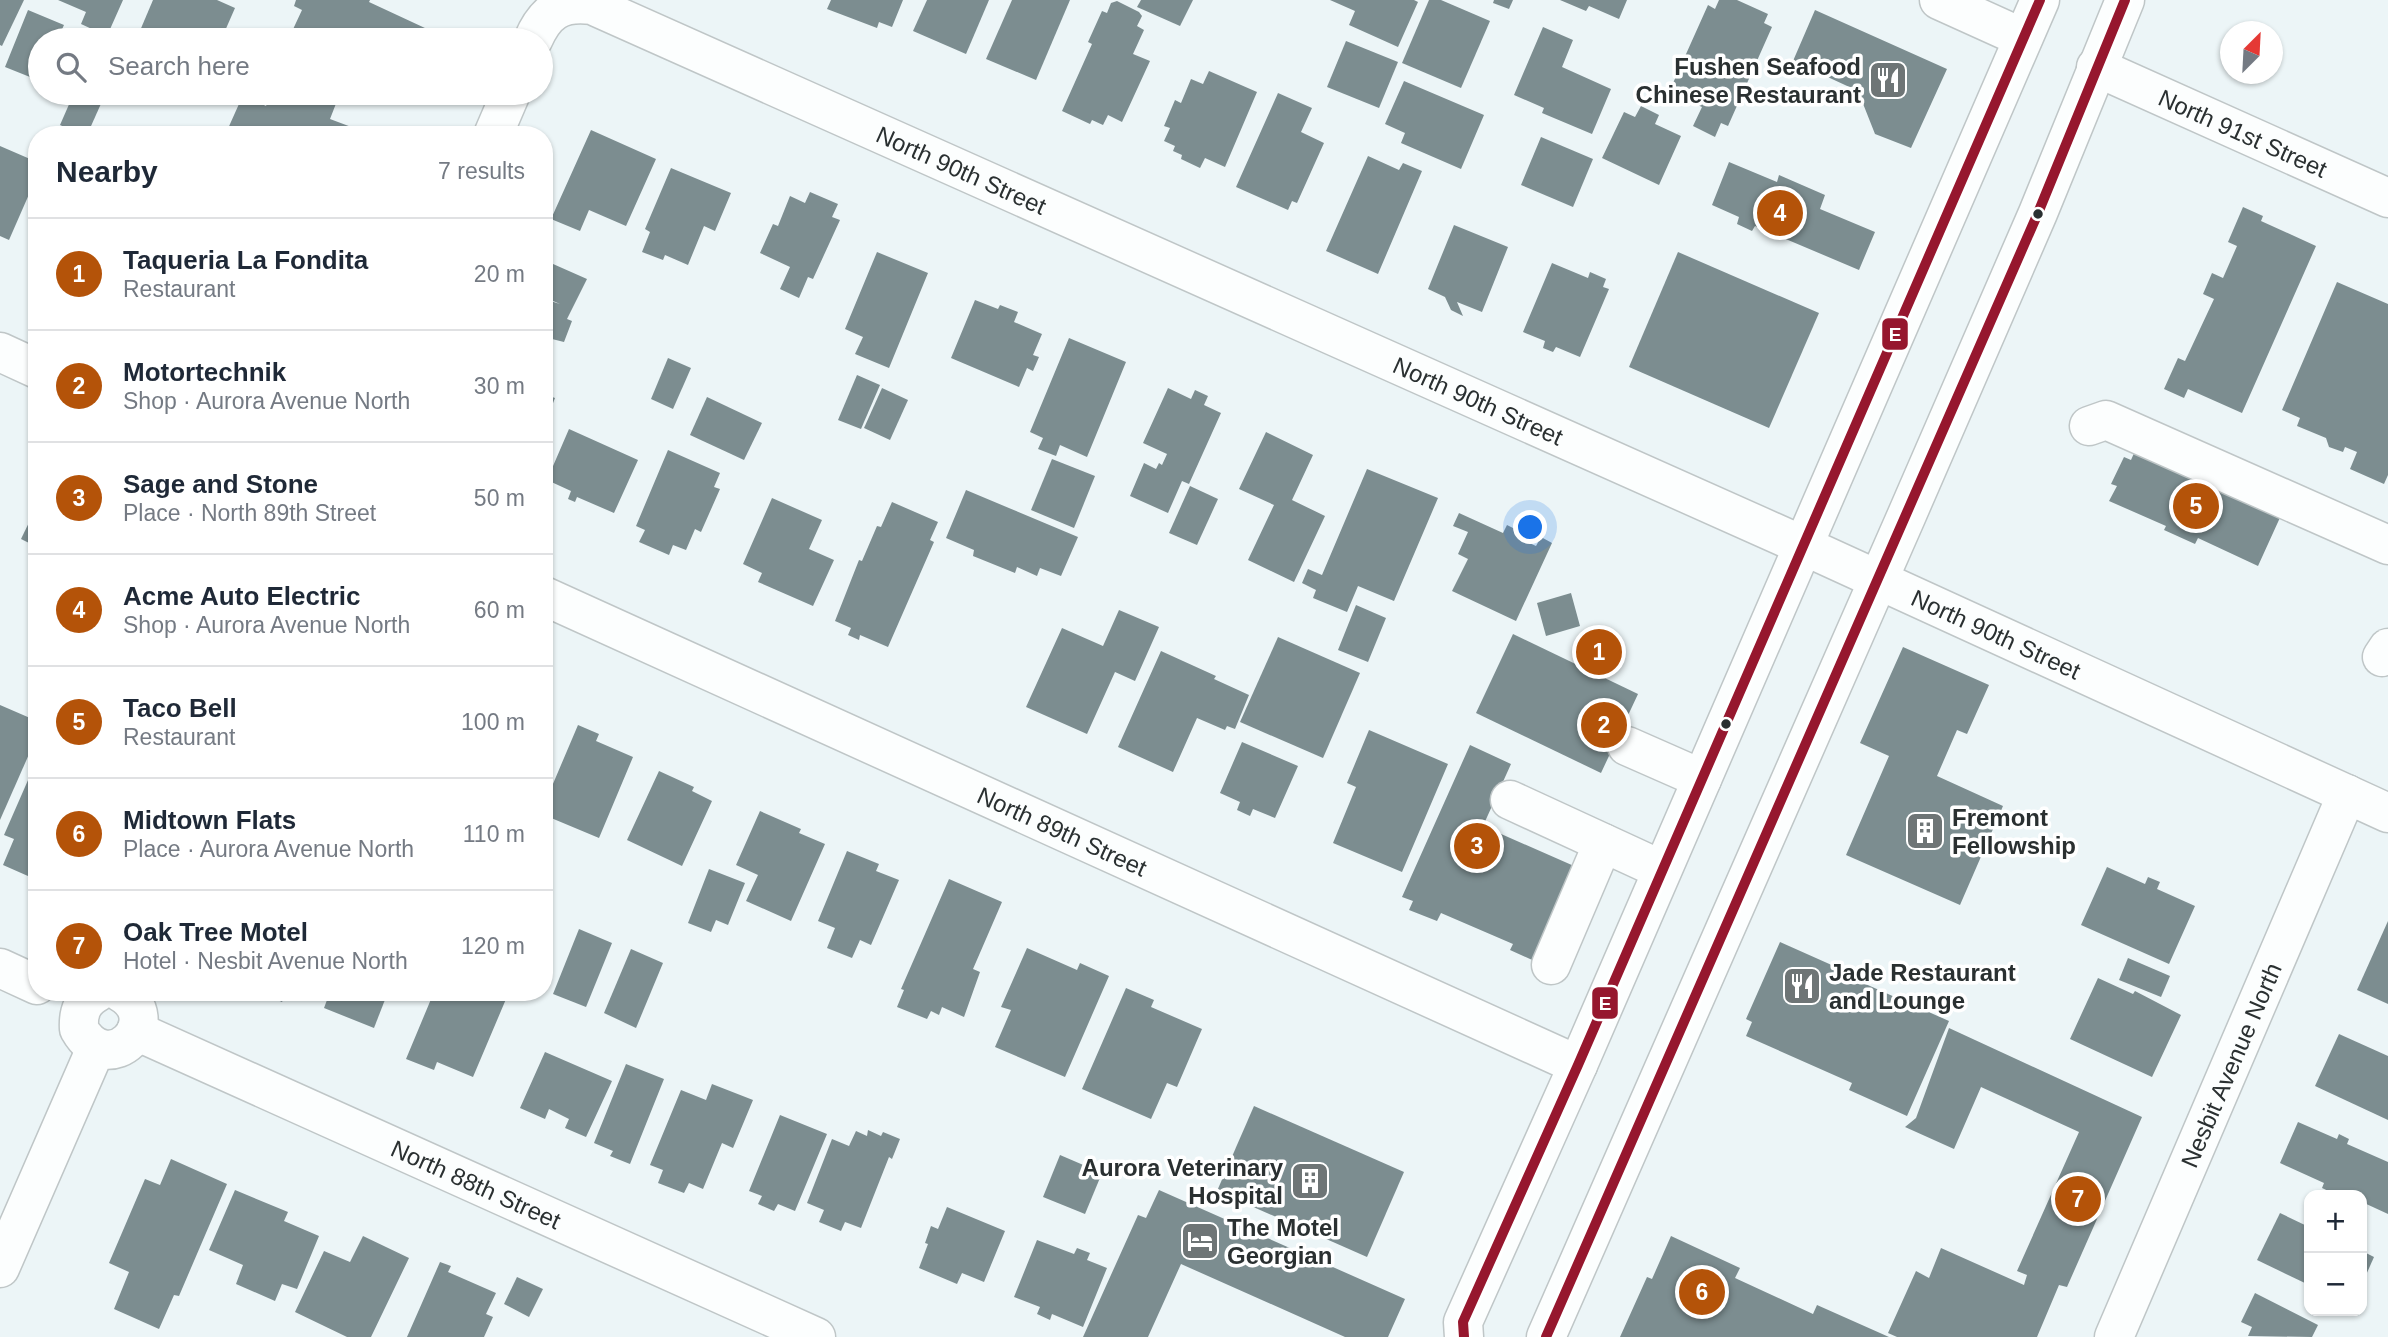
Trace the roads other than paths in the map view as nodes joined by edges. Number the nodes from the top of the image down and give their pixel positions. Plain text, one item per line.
1 (1939, 0) edge
2 (2040, 0) edge
3 (2124, 0) edge
4 (538, 28) edge
5 (2023, 38) junction
6 (2096, 67) junction
7 (506, 105) edge
8 (497, 126) edge
9 (2388, 198) edge
10 (0, 352) edge
11 (28, 365) edge
12 (2089, 426) dead end
13 (1802, 545) junction
14 (2388, 545) edge
15 (1879, 580) junction
16 (553, 600) edge
17 (1627, 746) dead end
18 (1702, 779) junction
19 (2347, 794) junction
20 (1510, 800) dead end
21 (2388, 813) edge
22 (1603, 843) junction
23 (1662, 870) junction
24 (1552, 965) dead end
25 (0, 968) edge
26 (28, 981) edge
27 (78, 1001) edge
28 (130, 1001) edge
29 (136, 1031) junction
30 (96, 1048) junction
31 (1578, 1065) junction
32 (0, 1268) edge
33 (816, 1337) edge
34 (1464, 1337) edge
35 (1546, 1337) edge
36 (2114, 1337) edge

1 - 5 main road
2 - 5 main road
3 - 6 main road
4 - 13 main road, North 90th Street
5 - 13 main road
6 - 9 main road, North 91st Street
6 - 15 main road
7 - 8 main road
10 - 11 main road
12 - 14 main road
13 - 15 main road, North 90th Street
13 - 18 main road
15 - 19 main road, North 90th Street
15 - 35 main road
16 - 31 main road, North 89th Street
17 - 18 main road
18 - 23 main road
19 - 21 main road, North 90th Street
19 - 36 main road, Nesbit Avenue North
20 - 22 main road
22 - 23 main road
22 - 24 main road
23 - 31 main road
25 - 26 main road
27 - 30 main road
28 - 29 main road
29 - 30 main road
29 - 33 main road, North 88th Street
30 - 32 main road
31 - 34 main road

